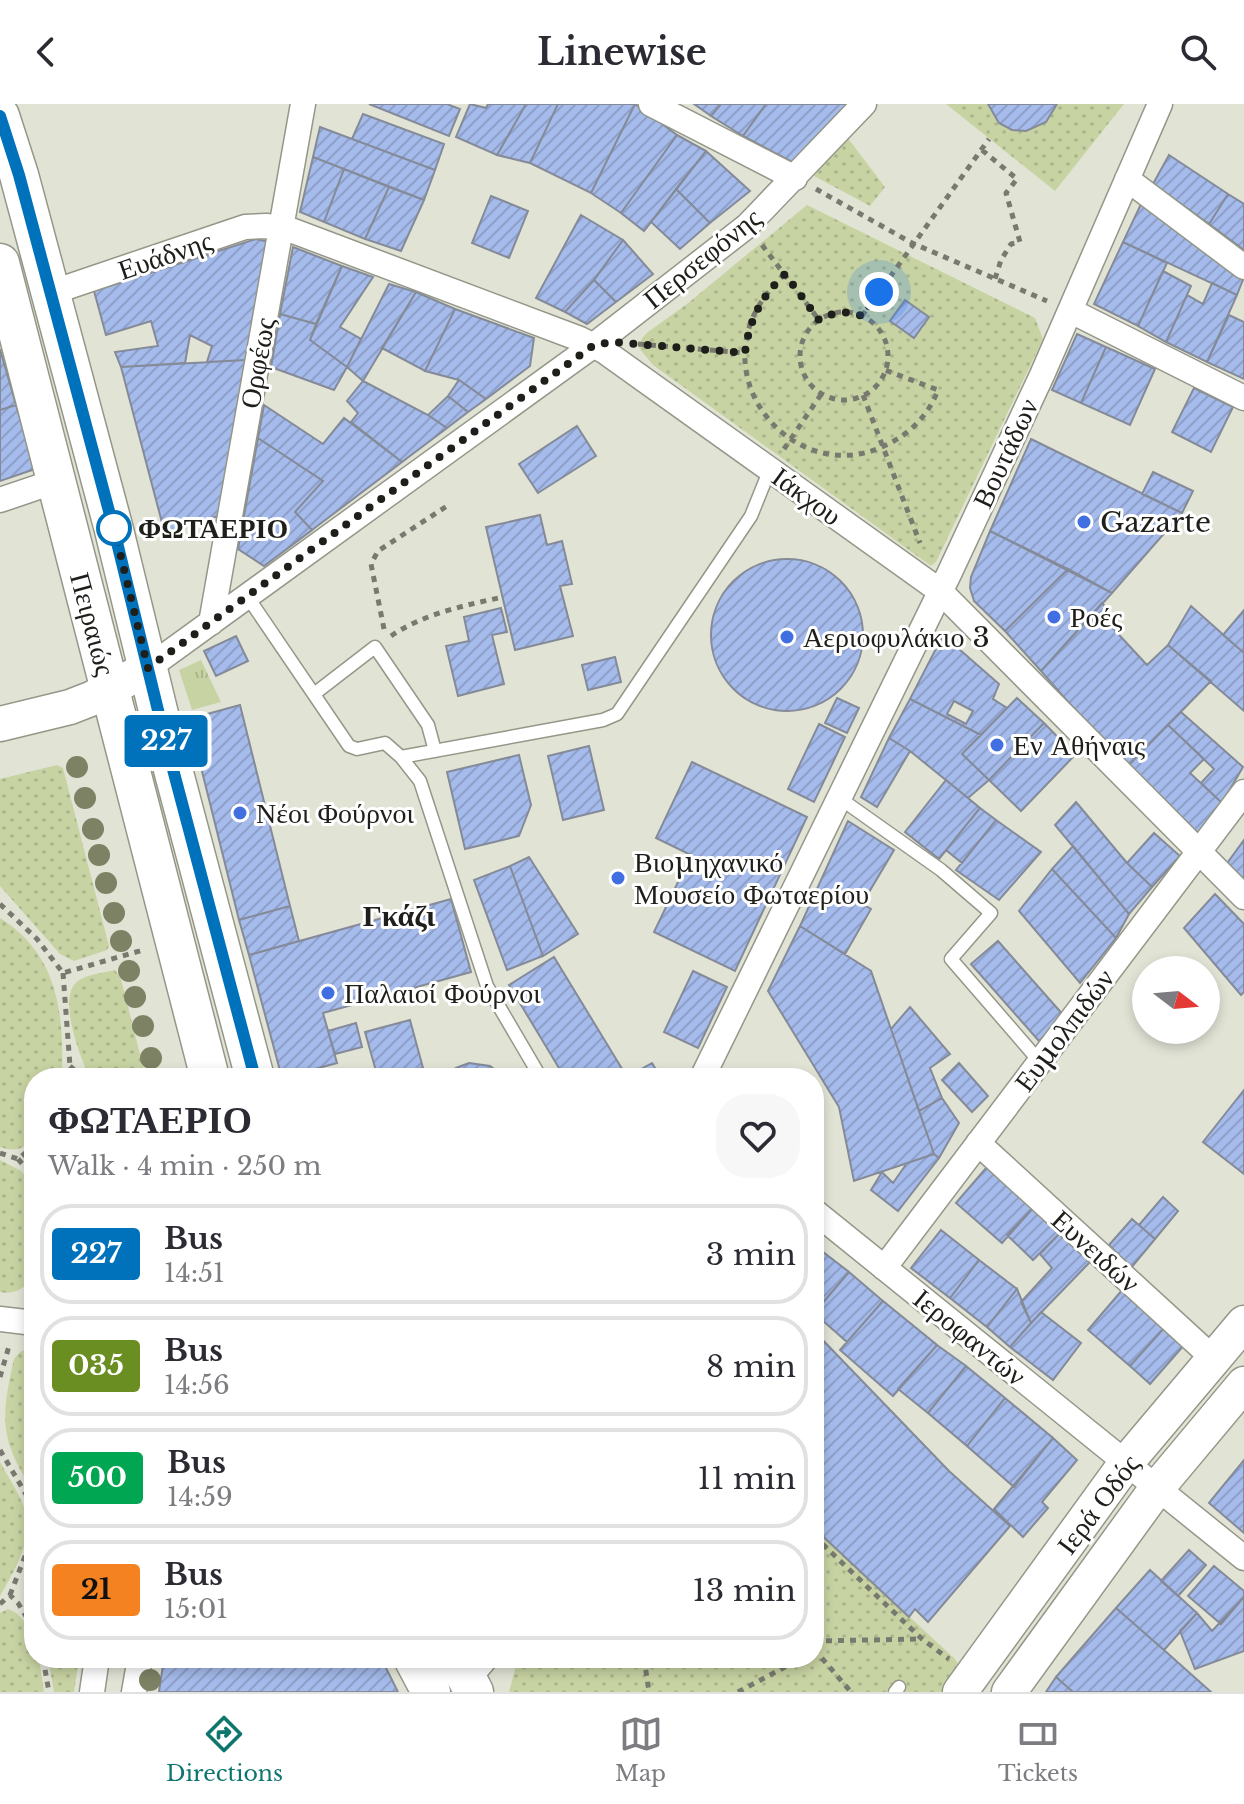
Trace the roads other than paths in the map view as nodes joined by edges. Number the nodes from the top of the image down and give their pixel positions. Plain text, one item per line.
1 (303, 104) edge
2 (651, 104) edge
3 (864, 104) edge
4 (1160, 104) edge
5 (0, 116) edge
6 (795, 178) junction
7 (1127, 179) junction
8 (281, 227) junction
9 (0, 263) edge
10 (1244, 267) edge
11 (50, 293) junction
12 (6, 306) edge
13 (1071, 311) junction
14 (594, 345) junction
15 (1244, 398) edge
16 (770, 469) junction
17 (56, 481) junction
18 (0, 500) edge
19 (940, 591) junction
20 (247, 596) junction
21 (211, 623) junction
22 (148, 668) junction
23 (111, 690) junction
24 (314, 694) junction
25 (0, 724) edge
26 (435, 751) junction
27 (401, 757) junction
28 (1244, 792) edge
29 (838, 797) junction
30 (1199, 852) junction
31 (1244, 897) edge
32 (1040, 1062) junction
33 (207, 1068) edge
34 (252, 1068) edge
35 (535, 1068) edge
36 (707, 1068) edge
37 (978, 1143) junction
38 (824, 1219) edge
39 (884, 1268) junction
40 (0, 1319) edge
41 (24, 1322) edge
42 (1244, 1323) edge
43 (1214, 1359) junction
44 (1244, 1384) edge
45 (1126, 1463) junction
46 (1157, 1488) junction
47 (1244, 1558) edge
48 (96, 1668) edge
49 (138, 1668) edge
50 (418, 1668) edge
51 (966, 1684) edge
52 (92, 1692) edge
53 (134, 1692) edge
54 (431, 1692) edge
55 (1009, 1692) edge

1 - 8 street, Ορφέως
2 - 6 street
3 - 6 street, Περσεφόνης
4 - 7 street, Βουτάδων
5 - 11 main road, Πειραιώς
6 - 14 street, Περσεφόνης
7 - 10 street
7 - 13 street, Βουτάδων
8 - 11 street, Ευάδνης
8 - 14 street, Ιάκχου
8 - 21 street, Ορφέως
9 - 12 main road, Πειραιώς
11 - 22 main road, Πειραιώς
12 - 17 main road, Πειραιώς
13 - 15 street
13 - 19 street, Βουτάδων
14 - 16 street, Ιάκχου
14 - 20 street, Περσεφόνης
16 - 19 street, Ιάκχου
16 - 26 lane
17 - 18 street
17 - 23 main road, Πειραιώς
19 - 29 street, Βουτάδων
19 - 30 street, Ιάκχου
20 - 21 street, Περσεφόνης
20 - 24 lane
21 - 22 street, Περσεφόνης
22 - 23 main road, Περσεφόνης
22 - 34 main road, Πειραιώς
23 - 25 main road, Περσεφόνης
23 - 33 main road, Πειραιώς
24 - 26 lane
24 - 27 lane
26 - 27 lane
27 - 35 lane
28 - 30 street, Ευμολπιδών
29 - 32 lane
29 - 36 street, Βουτάδων
30 - 31 street, Ιάκχου
30 - 32 street, Ευμολπιδών
32 - 37 street, Ευμολπιδών
37 - 39 street, Ευμολπιδών
37 - 43 street, Ευνειδών
38 - 39 street, Ιεροφαντών
39 - 45 street, Ιεροφαντών
40 - 41 street
42 - 43 main road, Ιερά Οδός
43 - 45 main road, Ιερά Οδός
44 - 46 main road, Ιερά Οδός
45 - 46 street, Ιεροφαντών
45 - 51 main road, Ιερά Οδός
46 - 47 street, Ιεροφαντών
46 - 55 main road, Ιερά Οδός
48 - 52 street
49 - 53 street
50 - 54 main road

